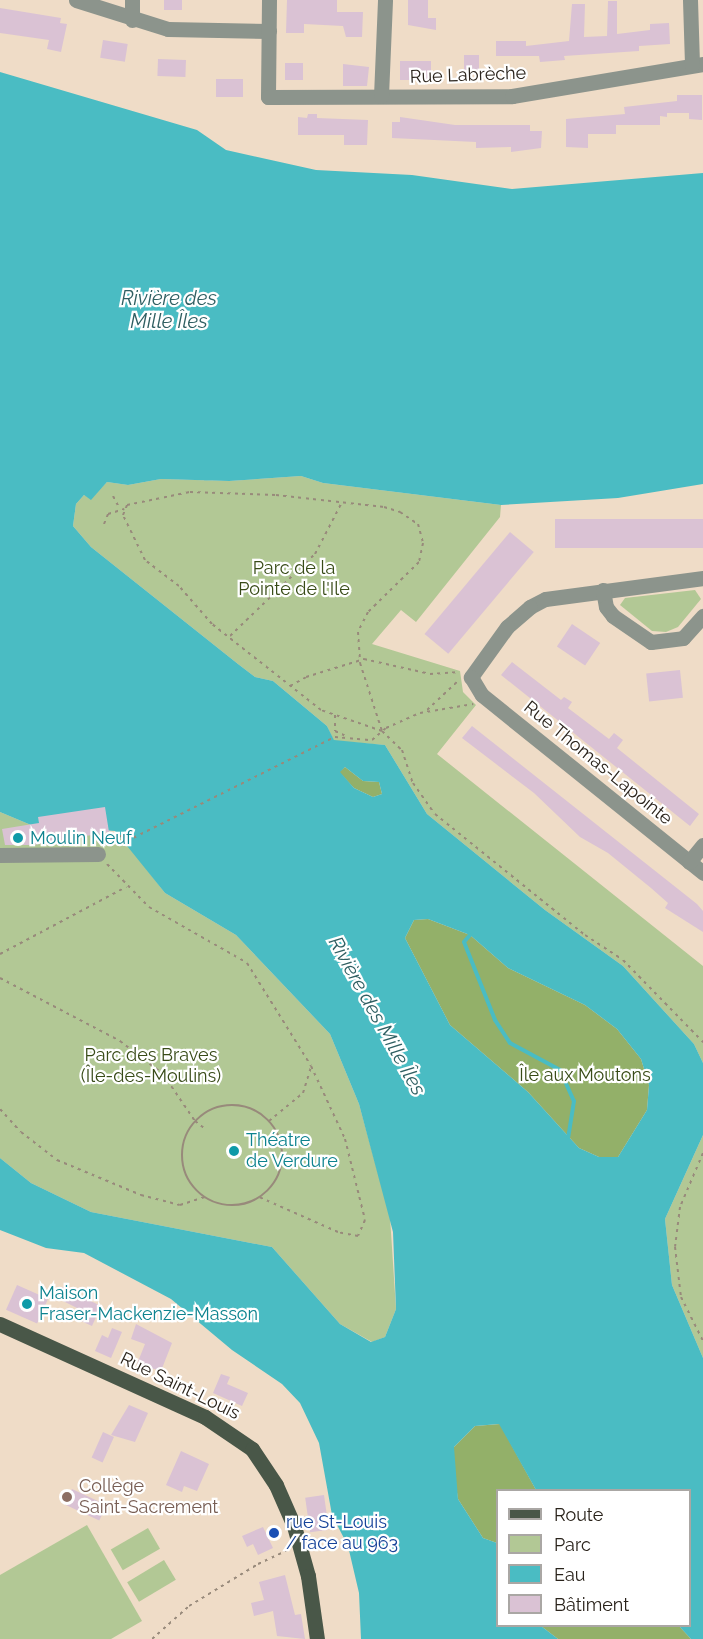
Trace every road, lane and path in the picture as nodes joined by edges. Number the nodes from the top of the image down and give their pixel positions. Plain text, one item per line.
1 (76, 0) edge
2 (132, 0) edge
3 (269, 0) edge
4 (385, 0) edge
5 (690, 0) edge
6 (132, 20) junction
7 (269, 31) junction
8 (698, 65) edge
9 (381, 96) junction
10 (113, 496) dead end
11 (341, 503) junction
12 (122, 509) junction
13 (104, 524) dead end
14 (703, 578) edge
15 (603, 590) junction
16 (703, 616) edge
17 (230, 636) junction
18 (360, 660) junction
19 (463, 675) junction
20 (290, 687) junction
21 (474, 704) dead end
22 (425, 712) junction
23 (335, 715) junction
24 (382, 731) junction
25 (350, 738) junction
26 (703, 845) edge
27 (100, 852) junction
28 (0, 855) edge
29 (689, 862) junction
30 (703, 873) edge
31 (126, 887) junction
32 (0, 954) edge
33 (0, 978) edge
34 (703, 1042) edge
35 (311, 1066) junction
36 (0, 1109) edge
37 (195, 1121) junction
38 (269, 1121) junction
39 (204, 1128) dead end
40 (703, 1153) edge
41 (698, 1164) junction
42 (703, 1166) edge
43 (205, 1197) junction
44 (259, 1197) junction
45 (0, 1324) edge
46 (703, 1341) edge
47 (300, 1546) junction
48 (152, 1639) edge
49 (317, 1639) edge

1 - 6 street
2 - 6 street
3 - 7 street
4 - 9 street
5 - 8 street
6 - 7 street
7 - 9 street, Rue Labrèche
8 - 9 street, Rue Labrèche
10 - 12 path
11 - 12 path
11 - 17 path
11 - 18 path
12 - 13 path
12 - 17 path
14 - 15 street
15 - 16 street
15 - 19 street
17 - 20 path
18 - 19 path
18 - 20 path
18 - 24 path
19 - 22 path
19 - 29 street, Rue Thomas-Lapointe
20 - 23 path
21 - 22 path
22 - 24 path
23 - 24 path
23 - 25 path
24 - 25 path
24 - 34 path
25 - 27 path
26 - 29 street
27 - 28 street
27 - 31 path
29 - 30 street, Rue Thomas-Lapointe
31 - 32 path
31 - 35 path
33 - 37 path
35 - 38 path
35 - 44 path
36 - 43 path
37 - 38 path
37 - 39 path
37 - 43 path
38 - 44 path
40 - 41 path
41 - 42 path
41 - 46 path
43 - 44 path
45 - 47 main road, Rue Saint-Louis
47 - 48 path
47 - 49 main road, Rue Saint-Louis

